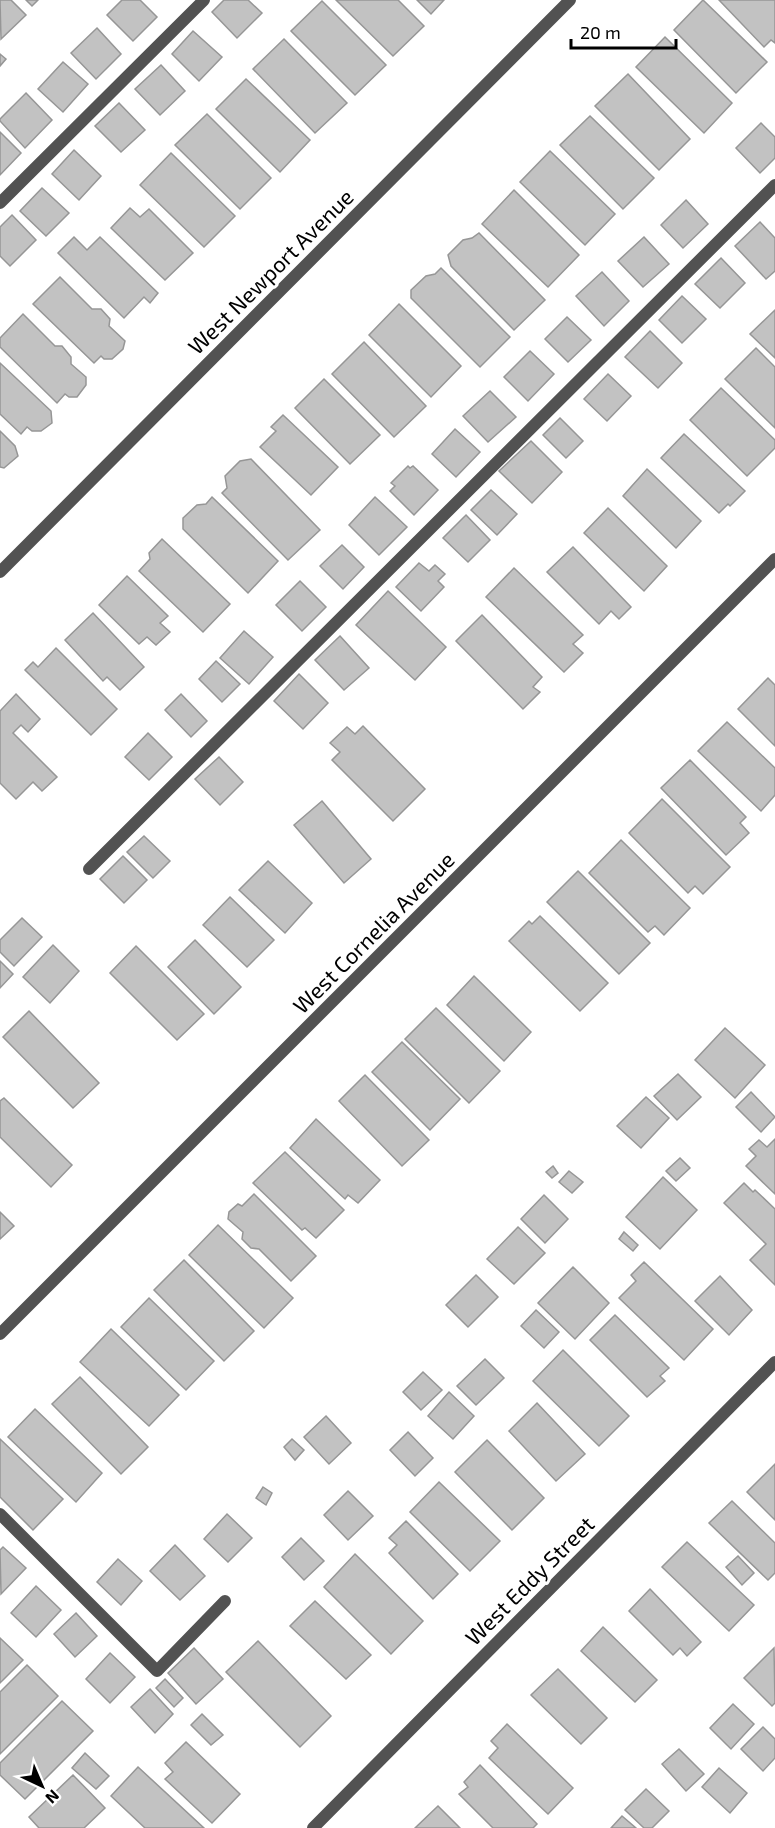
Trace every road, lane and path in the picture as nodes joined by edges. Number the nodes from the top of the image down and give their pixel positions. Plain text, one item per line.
1 (204, 0) edge
2 (570, 0) edge
3 (775, 185) edge
4 (0, 203) edge
5 (775, 559) edge
6 (0, 572) edge
7 (89, 869) dead end
8 (0, 1334) edge
9 (775, 1362) edge
10 (0, 1514) edge
11 (225, 1600) dead end
12 (313, 1828) edge

1 - 4 street
2 - 6 street, West Newport Avenue
3 - 7 street
5 - 8 street, West Cornelia Avenue
9 - 12 street, West Eddy Street
10 - 11 street

